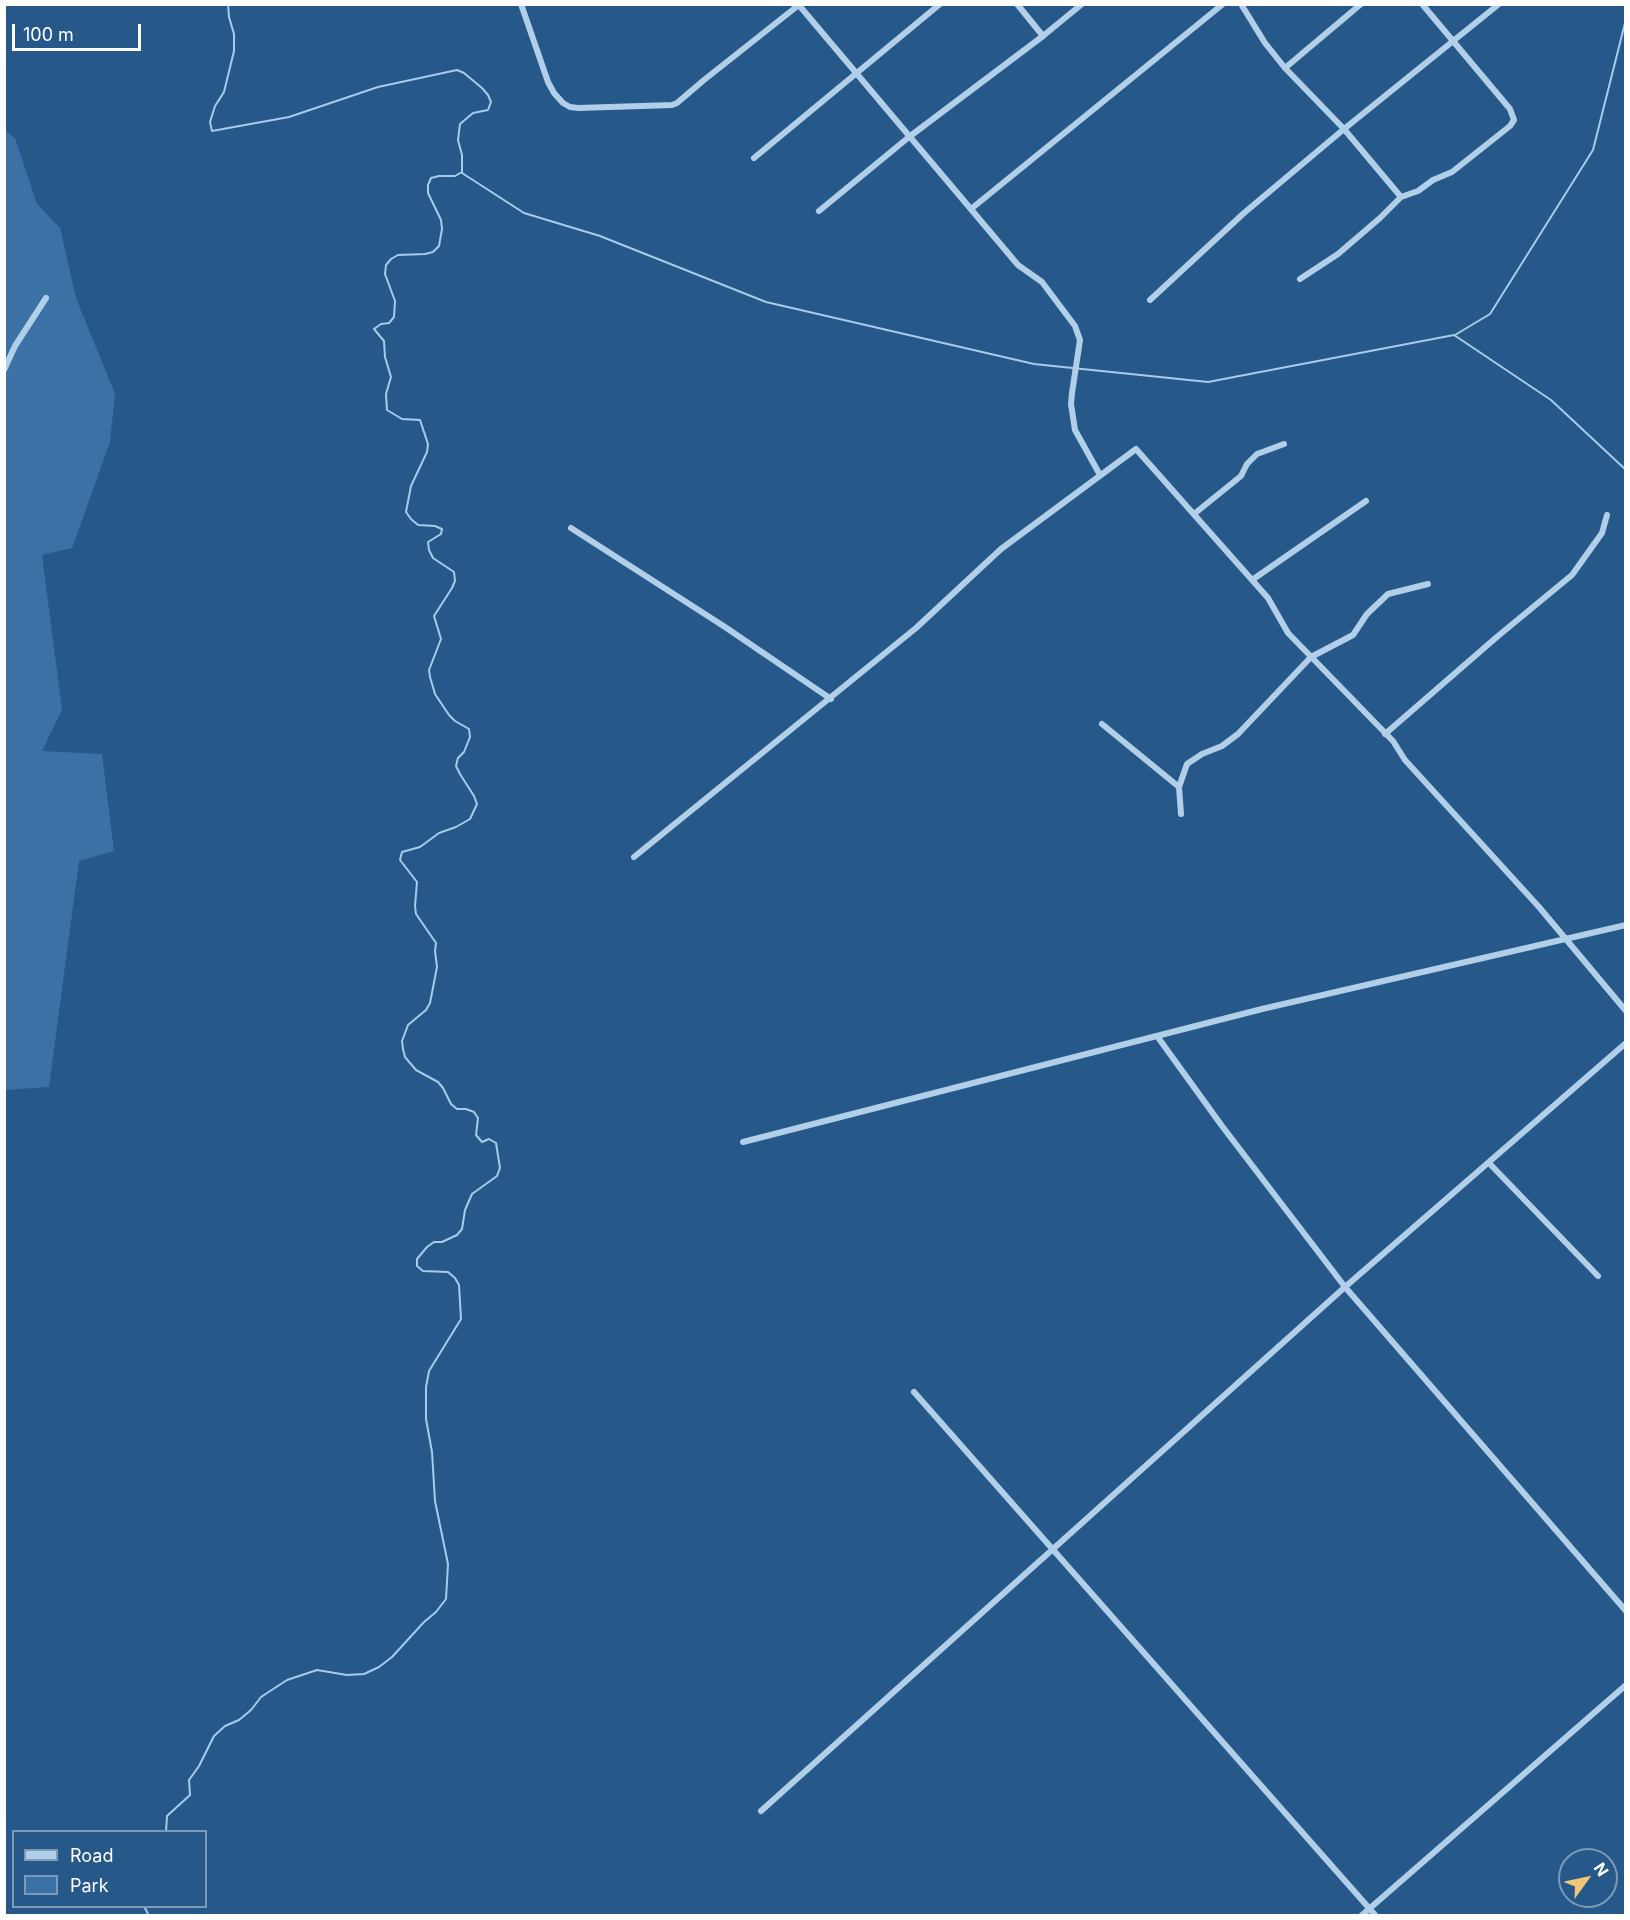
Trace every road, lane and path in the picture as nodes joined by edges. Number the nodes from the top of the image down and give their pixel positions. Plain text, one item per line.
1 (521, 4) edge
2 (940, 4) edge
3 (1017, 4) edge
4 (1082, 4) edge
5 (1223, 4) edge
6 (1241, 4) edge
7 (1361, 4) edge
8 (1422, 4) edge
9 (1500, 4) edge
10 (799, 5) edge
11 (1043, 36) junction
12 (1453, 43) junction
13 (1285, 68) junction
14 (856, 74) junction
15 (1344, 129) junction
16 (909, 137) junction
17 (754, 158) dead end
18 (1401, 198) junction
19 (971, 209) junction
20 (819, 211) dead end
21 (1300, 279) dead end
22 (46, 298) dead end
23 (1150, 300) dead end
24 (4, 370) edge
25 (1284, 444) dead end
26 (1100, 475) junction
27 (1366, 501) dead end
28 (1194, 514) junction
29 (1607, 515) dead end
30 (571, 528) dead end
31 (1252, 580) junction
32 (1428, 584) dead end
33 (1311, 657) junction
34 (831, 699) junction
35 (1102, 724) dead end
36 (1385, 734) junction
37 (1179, 787) junction
38 (1181, 814) dead end
39 (634, 857) dead end
40 (1626, 925) edge
41 (1565, 940) junction
42 (1626, 1011) edge
43 (1157, 1036) junction
44 (1626, 1043) edge
45 (743, 1142) dead end
46 (1489, 1163) junction
47 (1598, 1276) dead end
48 (1345, 1287) junction
49 (914, 1392) dead end
50 (1052, 1549) junction
51 (1626, 1611) edge
52 (1626, 1684) edge
53 (761, 1811) dead end
54 (1370, 1908) junction
55 (1361, 1916) edge
56 (1376, 1916) edge

1 - 10 street
2 - 14 street
3 - 11 street
4 - 11 street
5 - 19 street
6 - 13 street
7 - 13 street
8 - 12 street
9 - 12 street
10 - 14 street
11 - 16 street
12 - 15 street
12 - 18 street
13 - 15 street
14 - 16 street
14 - 17 street
15 - 18 street
15 - 23 street
16 - 19 street
16 - 20 street
18 - 21 street
19 - 26 street
22 - 24 street
25 - 28 street
26 - 28 street
26 - 34 street
27 - 31 street
28 - 31 street
29 - 36 street
30 - 34 street
31 - 33 street
32 - 33 street
33 - 36 street
33 - 37 street
34 - 39 street
35 - 37 street
36 - 41 street
37 - 38 street
40 - 41 street
41 - 42 street
41 - 43 street
43 - 45 street
43 - 48 street
44 - 46 street
46 - 47 street
46 - 48 street
48 - 50 street
48 - 51 street
49 - 50 street
50 - 53 street
50 - 54 street
52 - 54 street
54 - 55 street
54 - 56 street

